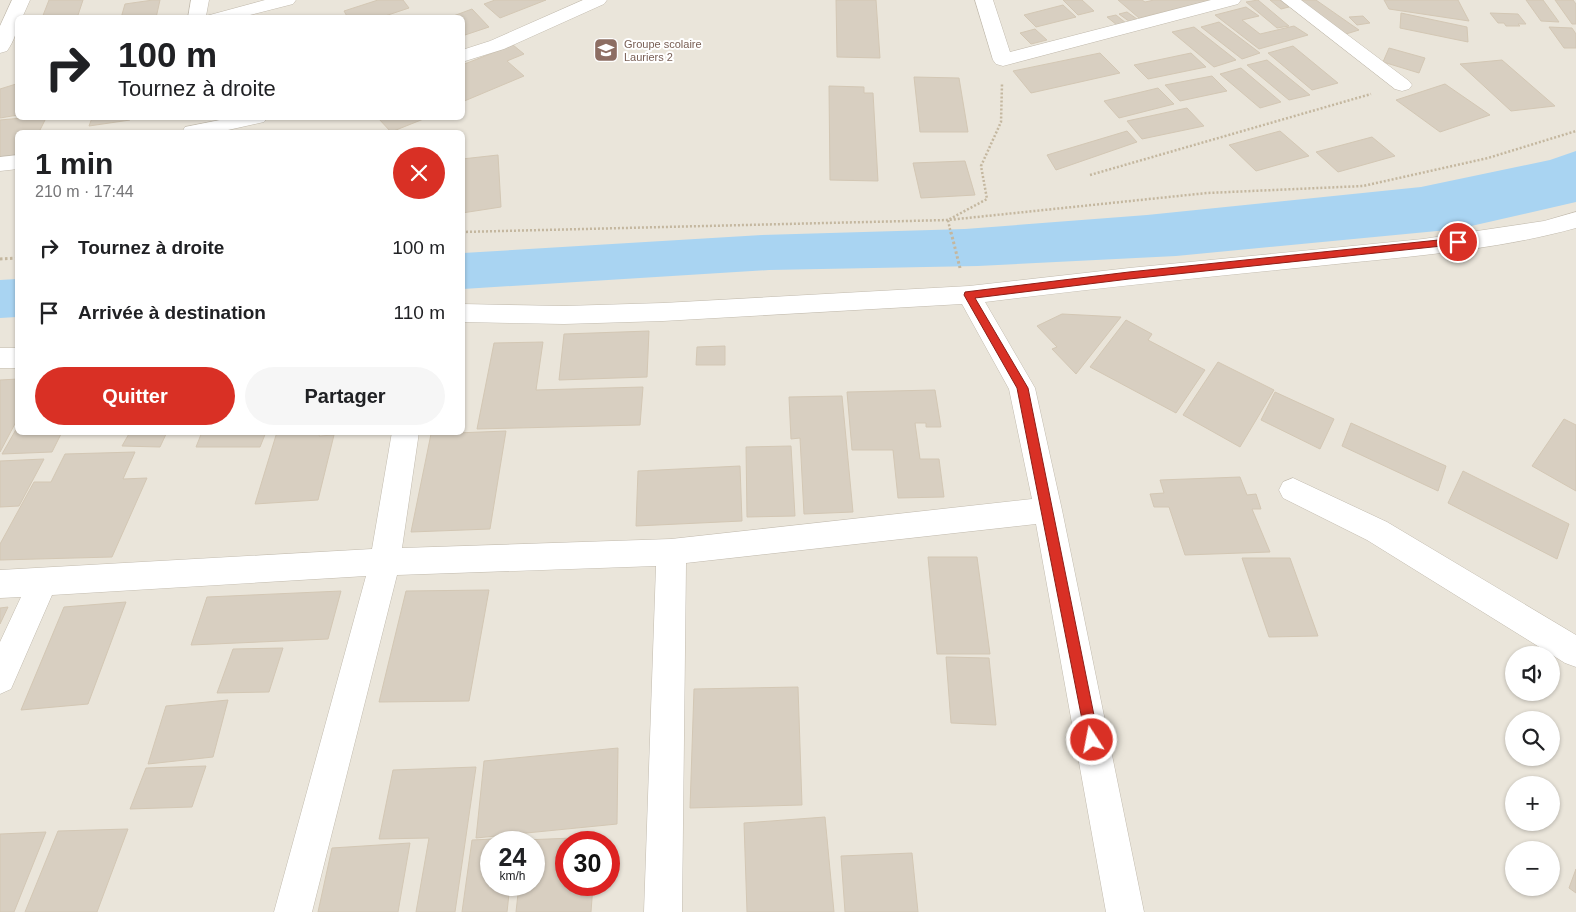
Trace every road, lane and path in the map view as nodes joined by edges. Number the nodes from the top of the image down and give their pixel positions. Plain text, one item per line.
1 (21, 0) edge
2 (200, 0) edge
3 (287, 0) edge
4 (598, 0) edge
5 (984, 0) edge
6 (1232, 0) edge
7 (1290, 0) edge
8 (198, 15) edge
9 (226, 15) edge
10 (0, 47) edge
11 (465, 55) edge
12 (1002, 60) junction
13 (1402, 85) joint
14 (248, 120) edge
15 (201, 130) edge
16 (1576, 131) edge
17 (15, 162) edge
18 (0, 164) edge
19 (1090, 176) dead end
20 (948, 220) junction
21 (1576, 220) edge
22 (465, 232) edge
23 (15, 258) edge
24 (0, 259) edge
25 (965, 283) junction
26 (465, 313) edge
27 (0, 358) edge
28 (15, 358) edge
29 (405, 435) edge
30 (1293, 490) dead end
31 (1048, 510) junction
32 (671, 552) junction
33 (384, 562) junction
34 (42, 583) junction
35 (0, 584) edge
36 (1576, 652) edge
37 (0, 678) edge
38 (293, 912) edge
39 (663, 912) edge
40 (1125, 912) edge

1 - 10 street
2 - 8 street
3 - 9 street
4 - 11 street
5 - 12 street
6 - 12 street
7 - 13 street
12 - 20 path
13 - 19 path
14 - 15 street
16 - 20 path
17 - 18 street
20 - 22 path
20 - 25 path
21 - 25 street
23 - 24 path
25 - 26 street
25 - 31 street
27 - 28 street
29 - 33 street
30 - 36 street
31 - 32 street
31 - 40 street
32 - 33 street
32 - 39 street
33 - 34 street
33 - 38 street
34 - 35 street
34 - 37 street

